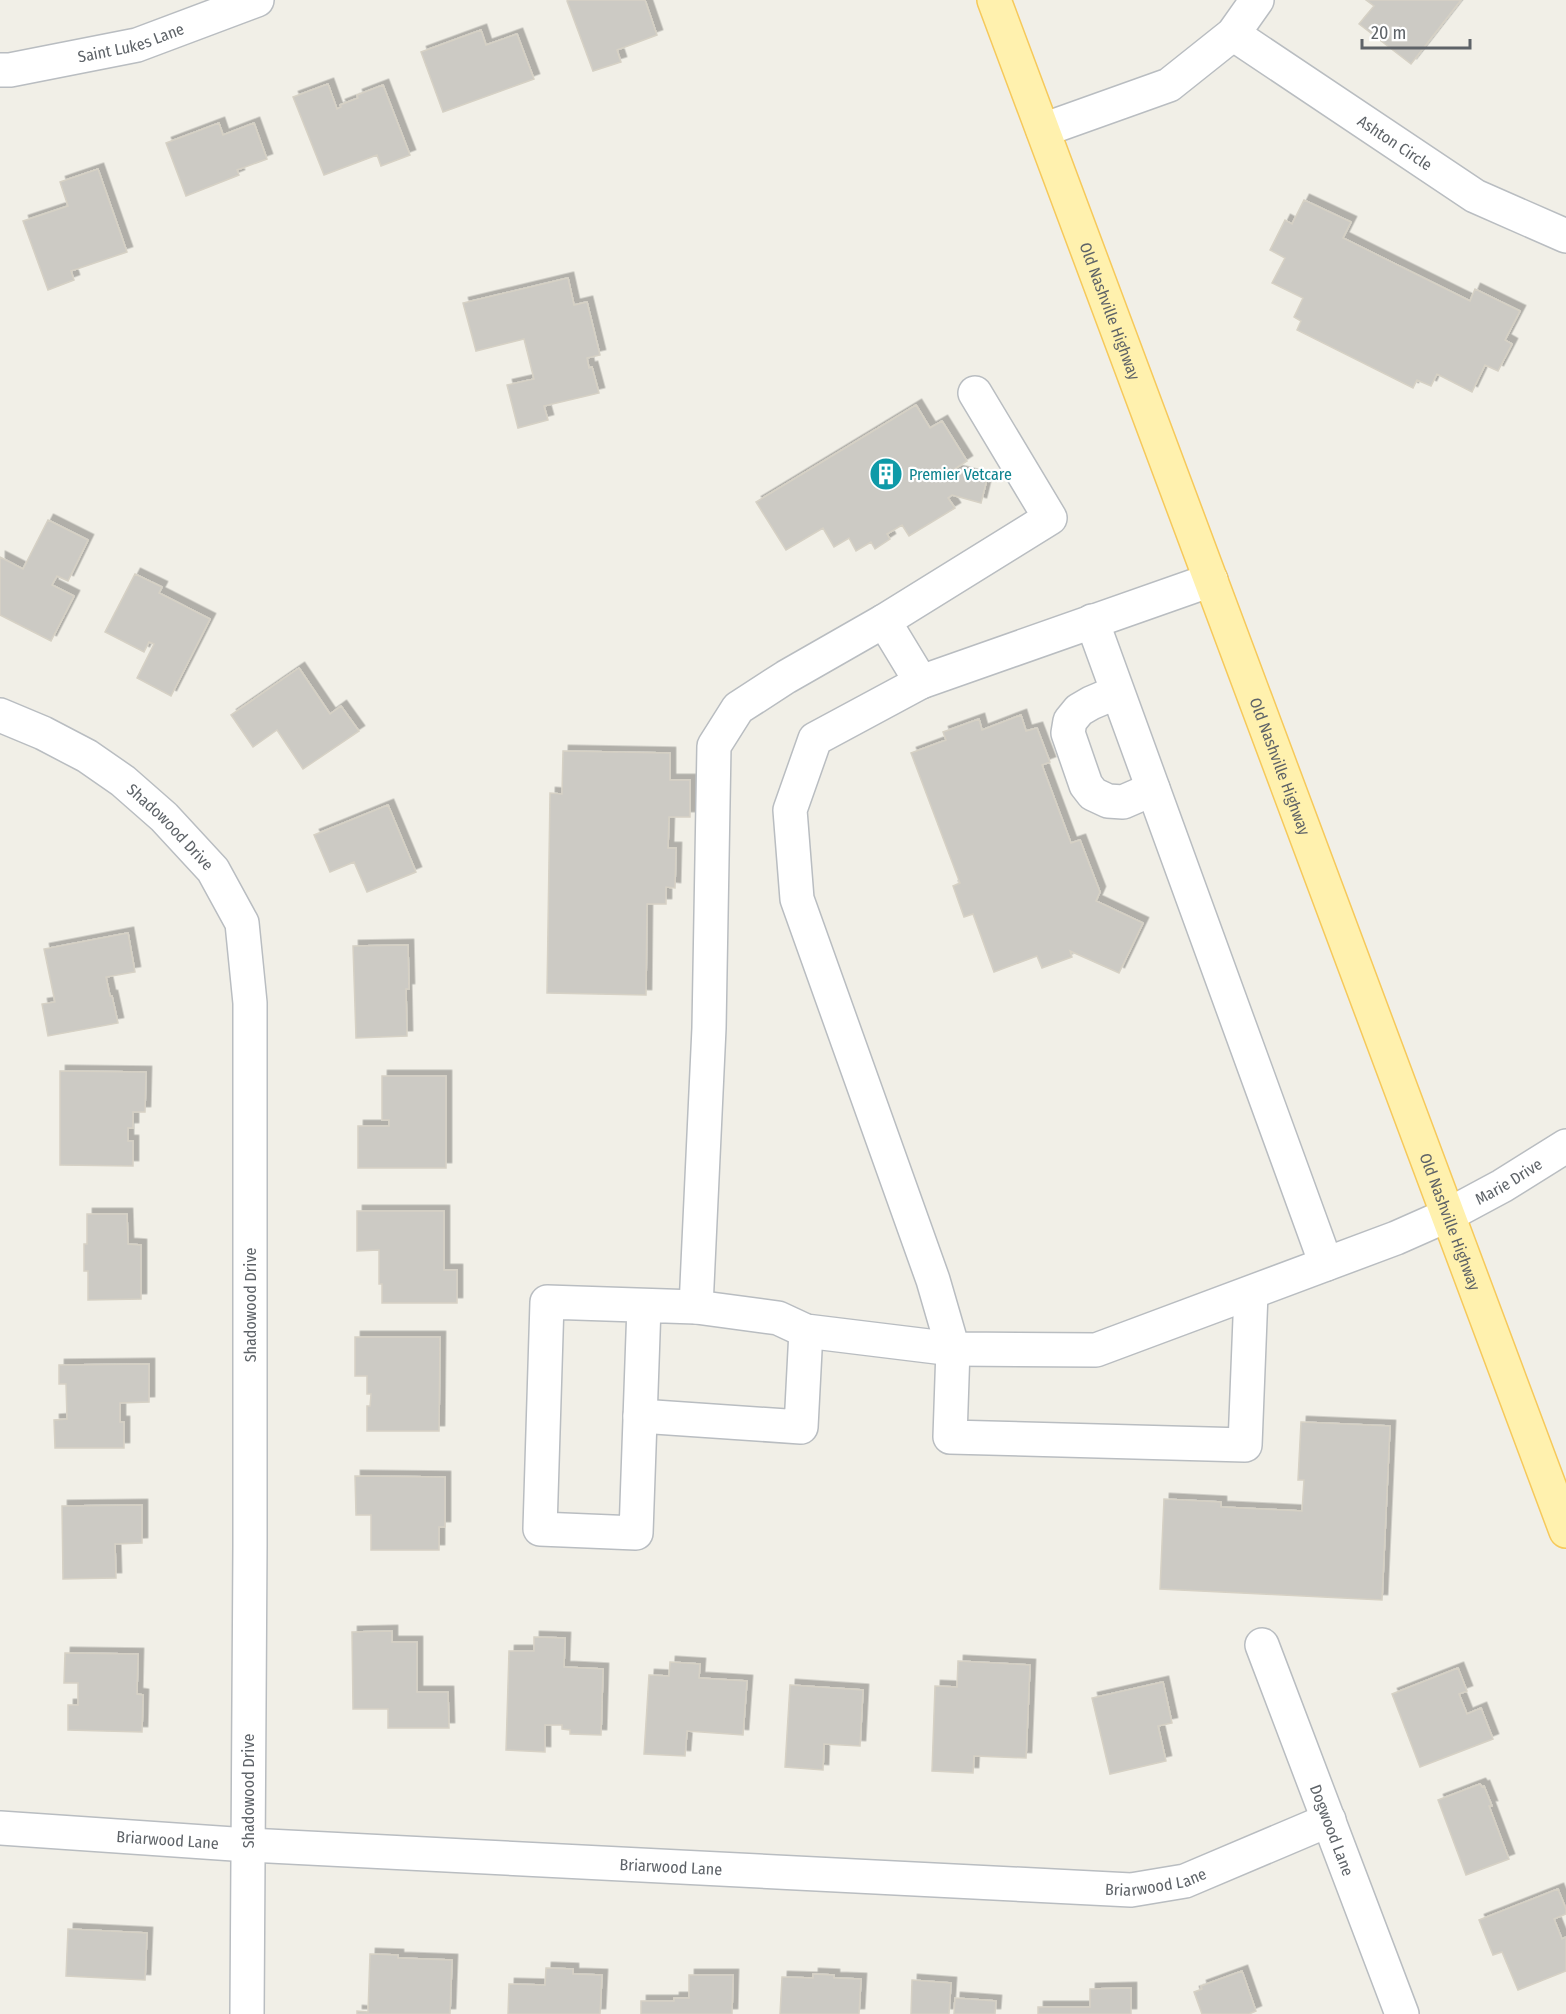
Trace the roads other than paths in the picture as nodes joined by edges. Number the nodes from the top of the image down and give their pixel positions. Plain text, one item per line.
1 (257, 0) edge
2 (994, 0) edge
3 (1257, 0) edge
4 (1233, 33) junction
5 (0, 70) edge
6 (1042, 130) junction
7 (1566, 236) edge
8 (975, 393) dead end
9 (1211, 580) junction
10 (884, 621) junction
11 (1092, 621) junction
12 (921, 682) junction
13 (1117, 692) junction
14 (0, 715) edge
15 (1153, 789) junction
16 (1566, 1146) edge
17 (1448, 1215) junction
18 (1326, 1264) junction
19 (1251, 1293) junction
20 (644, 1306) junction
21 (696, 1307) junction
22 (806, 1331) junction
23 (953, 1349) junction
24 (640, 1416) junction
25 (1566, 1530) edge
26 (1262, 1645) dead end
27 (1329, 1820) junction
28 (0, 1828) edge
29 (248, 1845) junction
30 (247, 2014) edge
31 (1402, 2014) edge

1 - 5 street, Saint Lukes Lane
2 - 6 main road, Old Nashville Highway
3 - 4 street
4 - 6 street
4 - 7 street, Ashton Circle
6 - 9 main road, Old Nashville Highway
8 - 10 street
9 - 11 street
9 - 17 main road, Old Nashville Highway
10 - 12 street
10 - 21 street
11 - 12 street
11 - 13 street
12 - 23 street
13 - 15 street
13 - 15 street
14 - 29 street, Shadowood Drive
15 - 18 street
16 - 17 street, Marie Drive
17 - 18 street, Marie Drive
17 - 25 main road, Old Nashville Highway
18 - 19 street, Marie Drive
19 - 23 street, Marie Drive
19 - 23 street
20 - 21 street, Marie Drive
20 - 24 street
20 - 24 street, Marie Drive
21 - 22 street, Marie Drive
22 - 23 street, Marie Drive
22 - 24 street
26 - 27 street, Dogwood Lane
27 - 29 street, Briarwood Lane
27 - 31 street, Dogwood Lane
28 - 29 street, Briarwood Lane
29 - 30 street, Shadowood Drive

